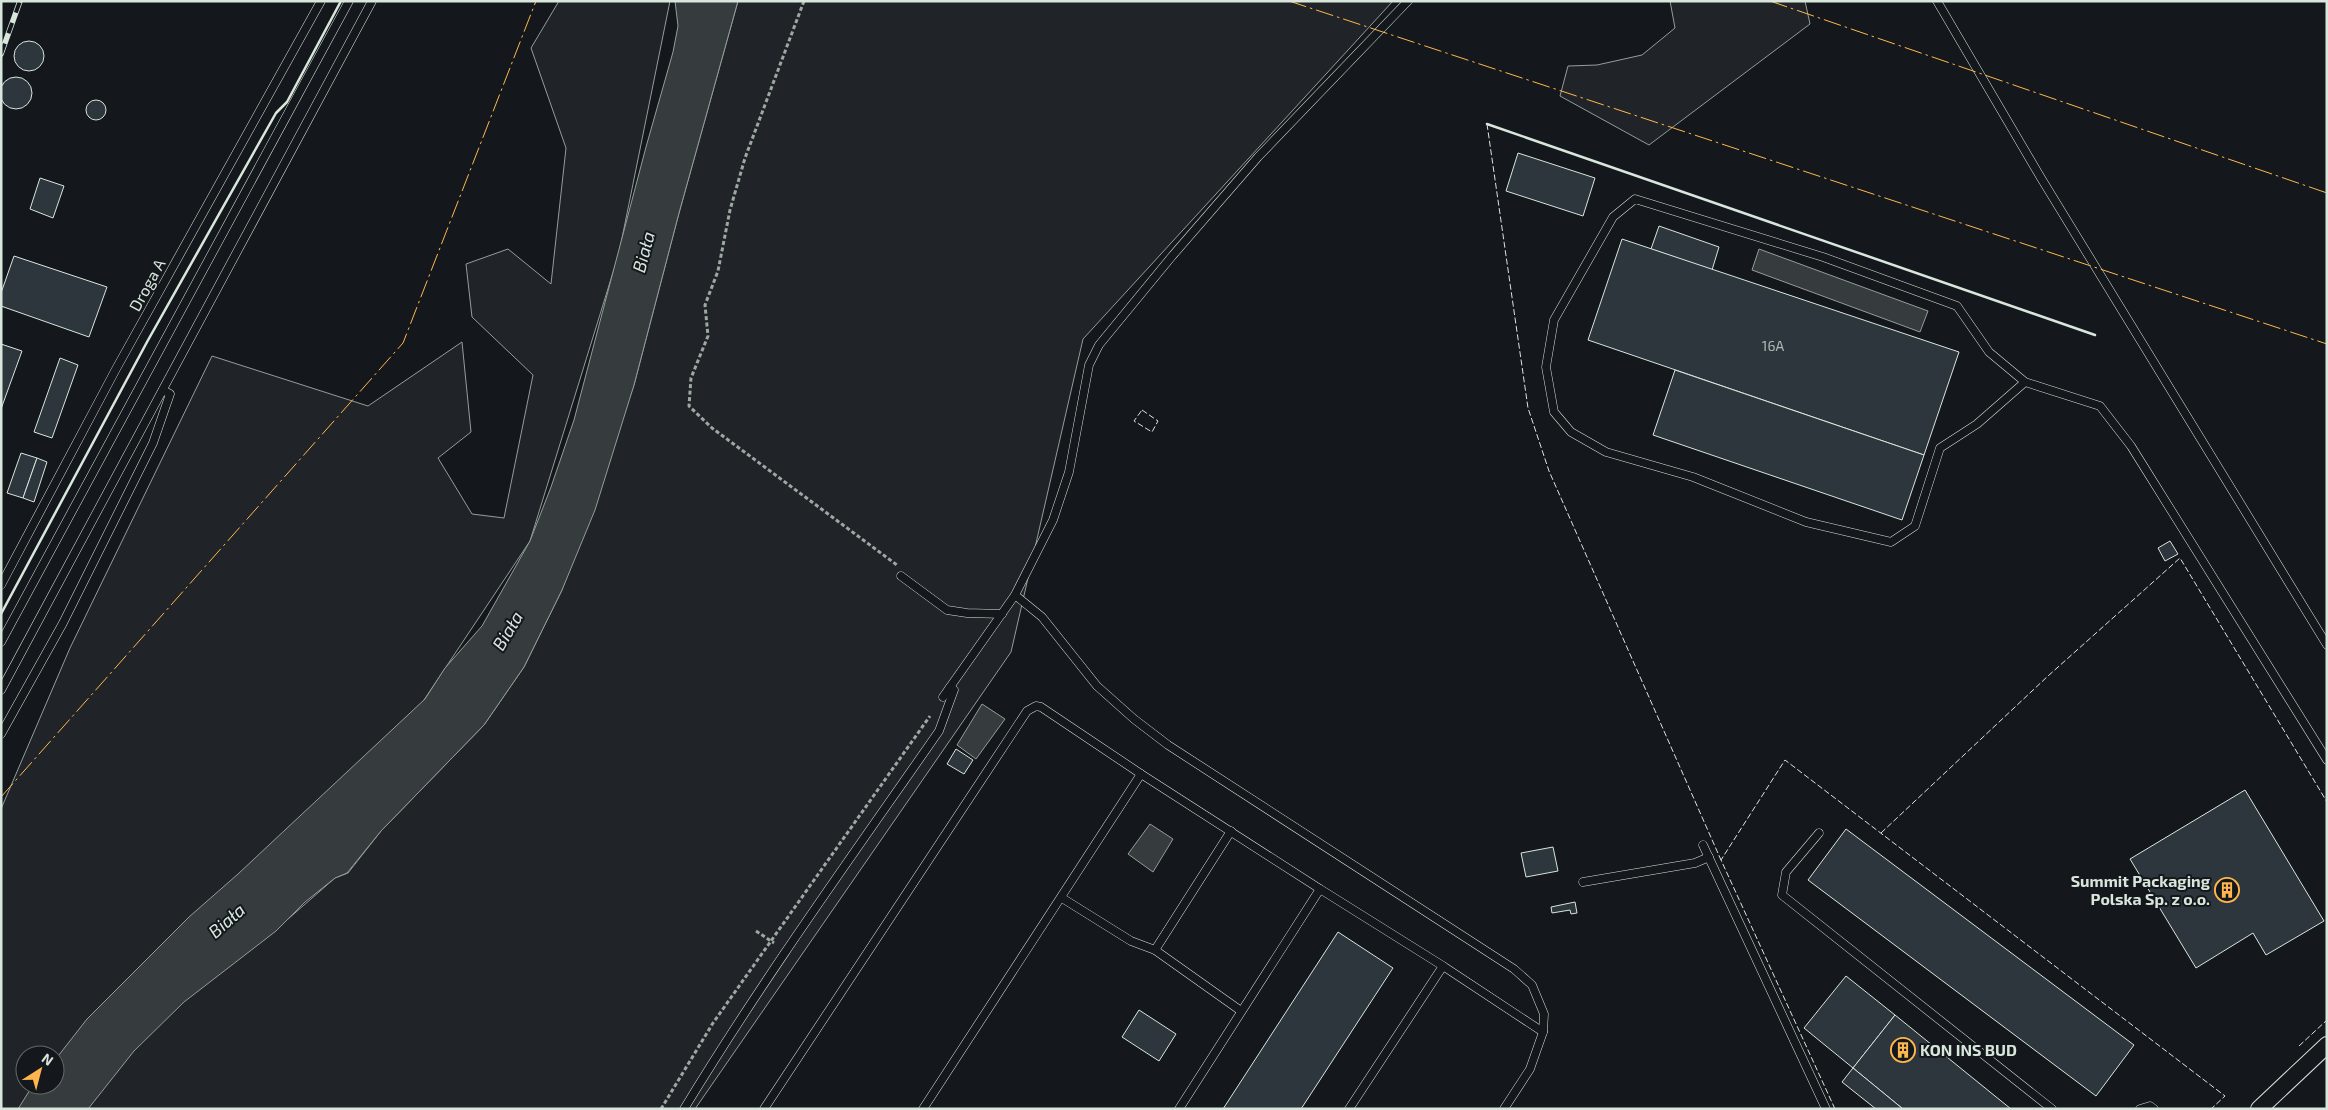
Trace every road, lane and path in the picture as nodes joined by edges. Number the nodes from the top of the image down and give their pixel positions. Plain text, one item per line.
1 (321, 1) edge
2 (349, 1) edge
3 (372, 1) edge
4 (804, 1) edge
5 (1408, 1) edge
6 (1937, 1) edge
7 (2025, 382) junction
8 (163, 390) junction
9 (901, 576) joint
10 (1, 585) edge
11 (1015, 595) junction
12 (1002, 614) junction
13 (1, 642) edge
14 (2327, 645) edge
15 (950, 688) junction
16 (1, 690) edge
17 (943, 697) joint
18 (1, 734) edge
19 (2327, 760) edge
20 (1141, 774) junction
21 (1231, 832) junction
22 (1819, 834) dead end
23 (1703, 846) dead end
24 (1708, 857) junction
25 (1583, 882) dead end
26 (1320, 889) junction
27 (1062, 898) junction
28 (756, 931) dead end
29 (773, 943) junction
30 (1155, 950) junction
31 (1443, 966) junction
32 (1241, 1011) junction
33 (1543, 1032) junction
34 (2327, 1045) edge
35 (661, 1109) edge
36 (684, 1109) edge
37 (764, 1109) edge
38 (923, 1109) edge
39 (1179, 1109) edge
40 (1349, 1109) edge
41 (1504, 1109) edge
42 (1826, 1109) edge
43 (2052, 1109) edge
44 (2140, 1109) edge
45 (2154, 1109) edge
46 (2259, 1109) edge

1 - 10 lane, Droga A
2 - 13 lane
3 - 8 lane
4 - 9 path
5 - 11 lane
6 - 14 lane
7 - 7 lane
7 - 19 lane
8 - 16 lane
8 - 18 lane
9 - 12 lane
11 - 12 lane
11 - 33 lane
12 - 15 lane
15 - 17 lane
15 - 36 lane
17 - 29 path
20 - 21 lane
20 - 27 lane
20 - 37 lane
21 - 26 lane
21 - 30 lane
22 - 43 lane
23 - 24 lane
24 - 25 lane
24 - 42 lane
26 - 31 lane
26 - 32 lane
27 - 30 lane
27 - 38 lane
28 - 29 path
29 - 35 path
30 - 32 lane
31 - 33 lane
31 - 40 lane
32 - 39 lane
33 - 41 lane
34 - 46 street
44 - 45 lane

